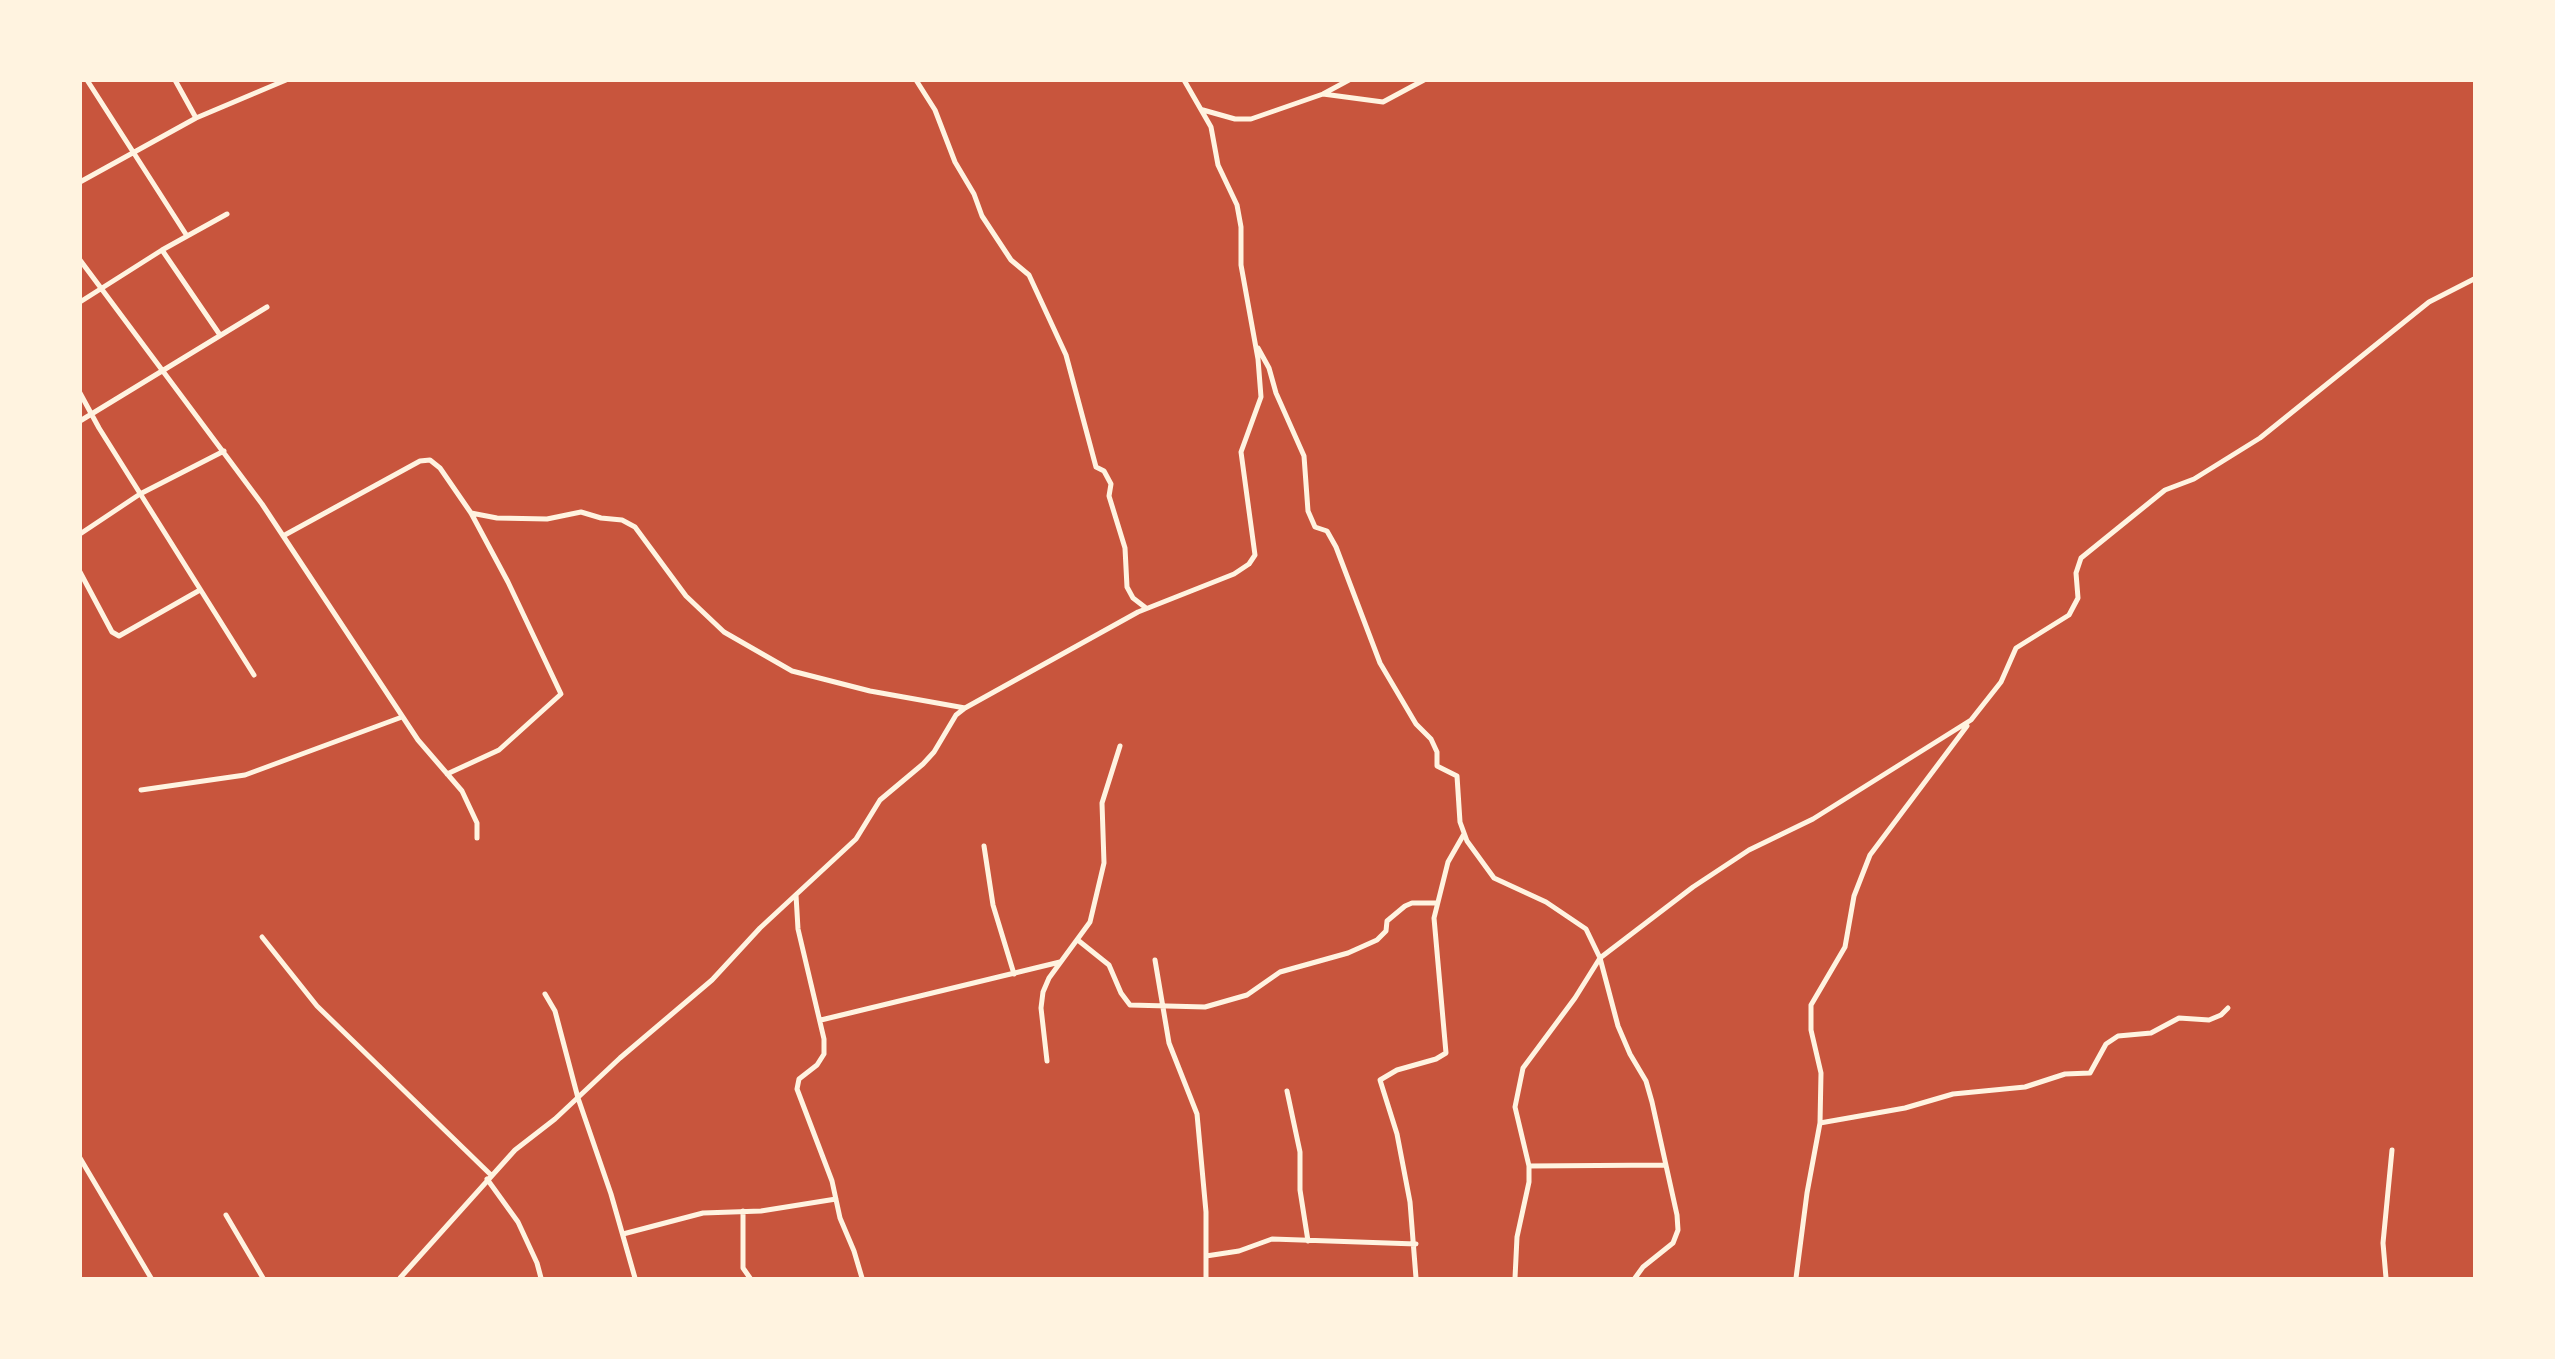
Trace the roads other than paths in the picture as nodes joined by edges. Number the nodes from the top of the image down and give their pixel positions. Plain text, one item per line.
1 (87, 80) edge
2 (175, 80) edge
3 (286, 80) edge
4 (916, 80) edge
5 (1184, 80) edge
6 (1349, 80) edge
7 (1424, 80) edge
8 (1323, 94) junction
9 (1203, 110) junction
10 (196, 118) junction
11 (132, 153) junction
12 (80, 182) edge
13 (228, 214) dead end
14 (187, 236) junction
15 (162, 250) junction
16 (80, 260) edge
17 (2474, 279) edge
18 (102, 288) junction
19 (80, 302) edge
20 (267, 307) dead end
21 (220, 335) junction
22 (1256, 345) junction
23 (164, 370) junction
24 (80, 393) edge
25 (92, 414) junction
26 (80, 421) edge
27 (224, 451) junction
28 (140, 494) junction
29 (471, 513) junction
30 (80, 534) edge
31 (283, 536) junction
32 (80, 572) edge
33 (200, 590) junction
34 (1146, 608) junction
35 (254, 675) dead end
36 (965, 708) junction
37 (402, 717) junction
38 (1971, 720) junction
39 (1120, 746) dead end
40 (447, 774) junction
41 (141, 790) dead end
42 (1464, 834) junction
43 (477, 838) dead end
44 (984, 846) dead end
45 (796, 894) junction
46 (1436, 903) junction
47 (262, 937) dead end
48 (1079, 941) junction
49 (1600, 958) junction
50 (1155, 960) dead end
51 (1060, 962) junction
52 (1014, 974) junction
53 (545, 994) dead end
54 (1160, 1004) junction
55 (2228, 1008) dead end
56 (821, 1020) junction
57 (1047, 1061) dead end
58 (1287, 1091) dead end
59 (578, 1098) junction
60 (1820, 1123) junction
61 (2392, 1150) dead end
62 (80, 1158) edge
63 (1666, 1165) junction
64 (1529, 1166) junction
65 (489, 1177) junction
66 (836, 1199) junction
67 (743, 1211) junction
68 (226, 1215) dead end
69 (623, 1234) junction
70 (1308, 1241) junction
71 (1416, 1244) junction
72 (1206, 1256) junction
73 (151, 1279) edge
74 (264, 1279) edge
75 (400, 1279) edge
76 (541, 1279) edge
77 (635, 1279) edge
78 (750, 1279) edge
79 (862, 1279) edge
80 (1206, 1279) edge
81 (1416, 1279) edge
82 (1515, 1279) edge
83 (1635, 1279) edge
84 (1796, 1279) edge
85 (2386, 1279) edge

1 - 11 street
2 - 10 street
3 - 10 street
4 - 34 street
5 - 9 street
6 - 8 street
7 - 8 street
8 - 9 street
9 - 22 street
10 - 11 street
11 - 12 street
11 - 14 street
13 - 14 street
14 - 15 street
15 - 18 street
15 - 21 street
16 - 18 street
17 - 38 street
18 - 19 street
18 - 23 street
20 - 21 street
21 - 23 street
22 - 34 street
22 - 42 street
23 - 25 street
23 - 27 street
24 - 25 street
25 - 26 street
25 - 28 street
27 - 28 street
27 - 31 street
28 - 30 street
28 - 33 street
29 - 31 street
29 - 36 street
29 - 40 street
31 - 37 street
32 - 33 street
33 - 35 street
34 - 36 street
36 - 45 street
37 - 40 street
37 - 41 street
38 - 49 street
38 - 60 street
39 - 48 street
40 - 43 street
42 - 46 street
42 - 49 street
44 - 52 street
45 - 56 street
45 - 59 street
46 - 54 street
46 - 71 street
47 - 65 street
48 - 51 street
48 - 54 street
49 - 63 street
49 - 64 street
50 - 54 street
51 - 52 street
51 - 57 street
52 - 56 street
53 - 59 street
54 - 72 street
55 - 60 street
56 - 66 street
58 - 70 street
59 - 65 street
59 - 69 street
60 - 84 street
61 - 85 street
62 - 73 street
63 - 64 street
63 - 83 street
64 - 82 street
65 - 75 street
65 - 76 street
66 - 67 street
66 - 79 street
67 - 69 street
67 - 78 street
68 - 74 street
69 - 77 street
70 - 71 street
70 - 72 street
71 - 81 street
72 - 80 street

